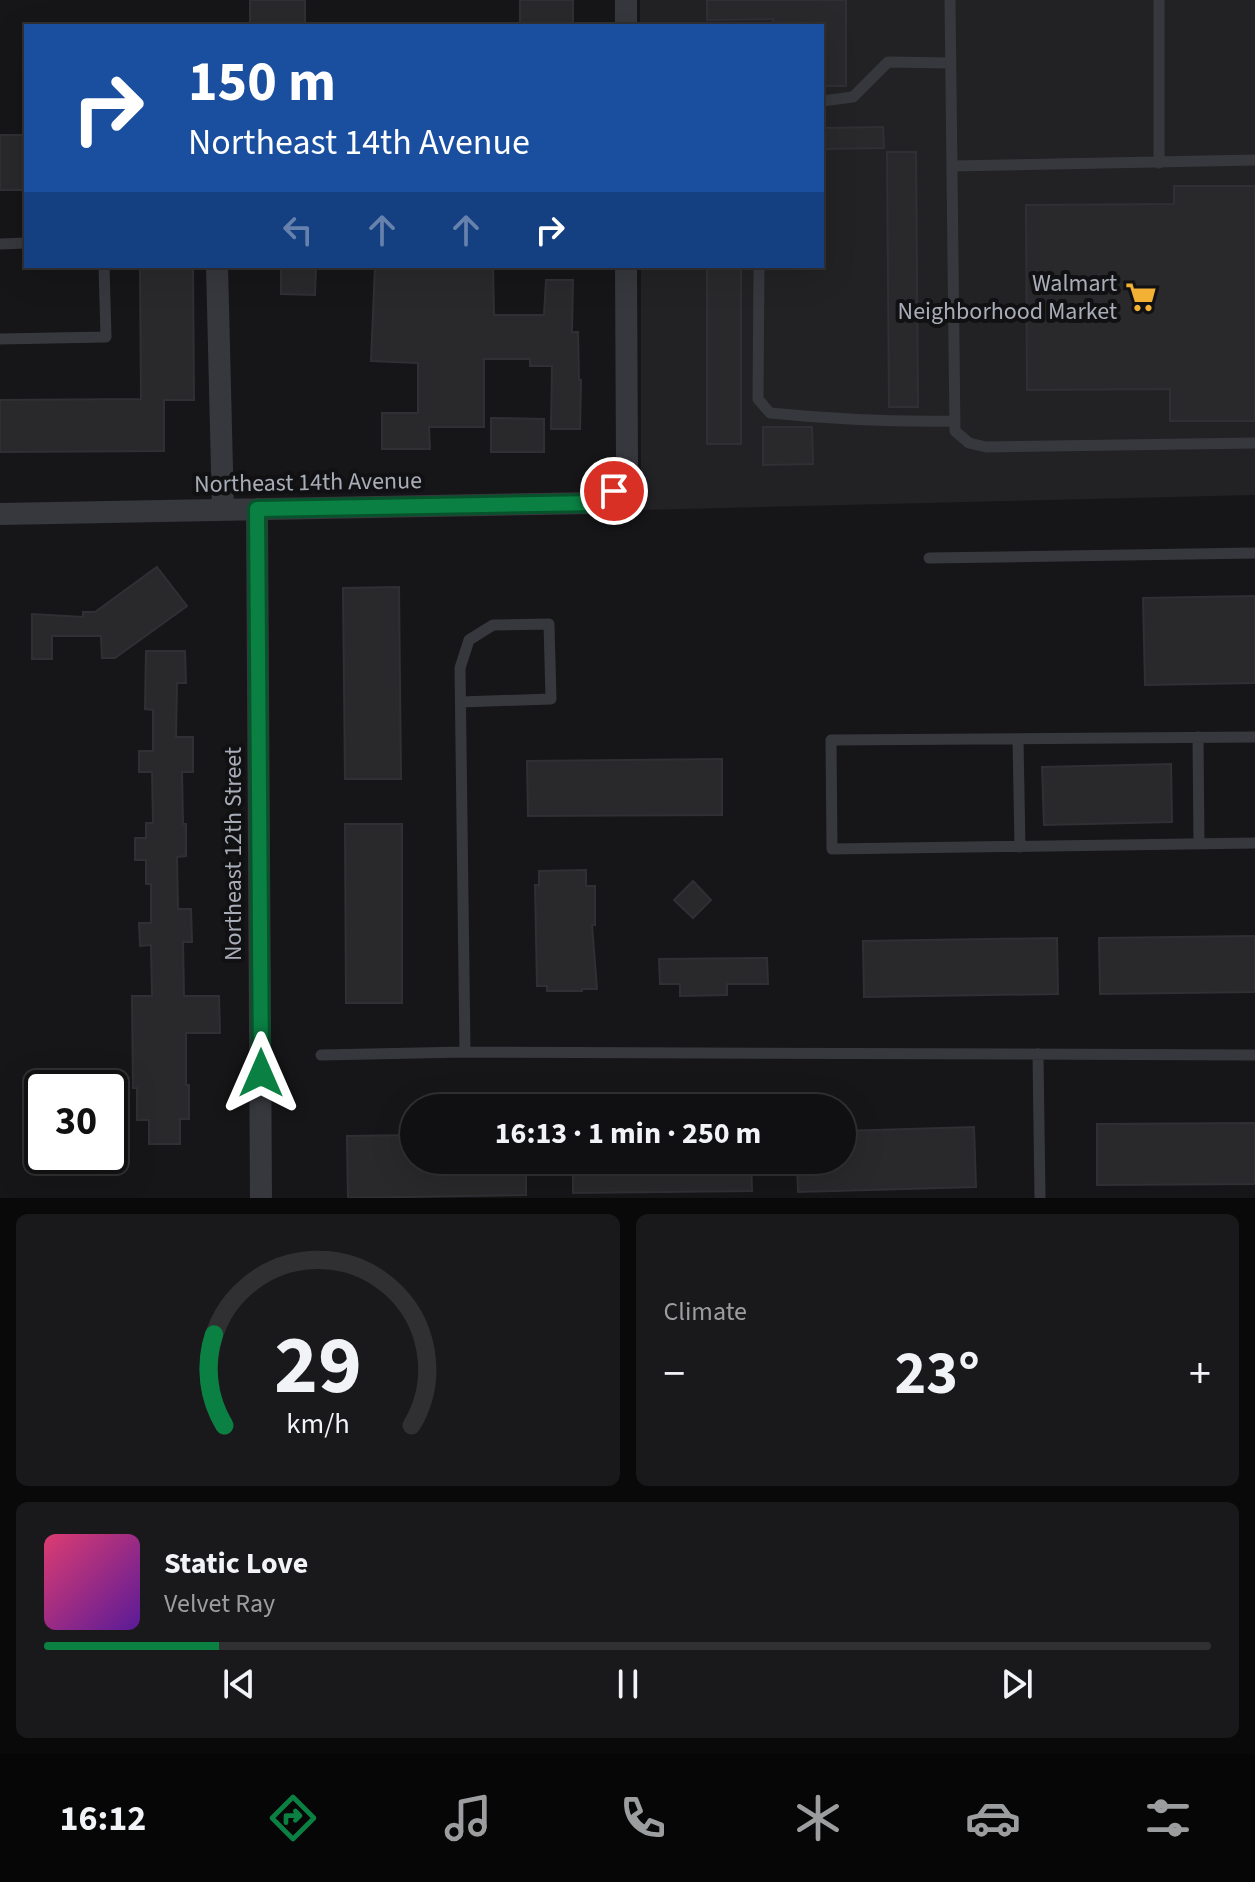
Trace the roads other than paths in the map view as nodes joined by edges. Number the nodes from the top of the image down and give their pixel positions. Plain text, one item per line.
1 (626, 0) edge
2 (950, 0) edge
3 (1159, 0) edge
4 (626, 24) edge
5 (951, 63) junction
6 (824, 101) edge
7 (1255, 160) edge
8 (1159, 163) junction
9 (952, 166) junction
10 (24, 243) edge
11 (0, 244) edge
12 (104, 268) edge
13 (217, 268) edge
14 (626, 268) edge
15 (759, 268) edge
16 (0, 339) edge
17 (955, 421) junction
18 (1255, 443) edge
19 (257, 509) junction
20 (223, 510) junction
21 (0, 514) edge
22 (1255, 553) edge
23 (929, 558) dead end
24 (461, 702) junction
25 (1198, 737) junction
26 (1255, 737) edge
27 (1018, 739) junction
28 (1255, 843) edge
29 (1199, 844) junction
30 (1020, 847) junction
31 (465, 1052) junction
32 (1038, 1054) junction
33 (321, 1055) dead end
34 (1255, 1055) edge
35 (261, 1198) edge
36 (1040, 1198) edge

1 - 4 street
2 - 5 lane
3 - 8 lane
5 - 6 lane
5 - 9 lane
7 - 8 lane
8 - 9 lane
9 - 17 lane
10 - 11 lane
12 - 16 lane
13 - 20 street
14 - 19 street, Northeast 14th Avenue
15 - 17 lane
17 - 18 lane
19 - 20 street, Northeast 14th Avenue
19 - 35 street, Northeast 12th Street
20 - 21 street, Northeast 14th Avenue
22 - 23 lane
24 - 24 lane
24 - 31 lane
25 - 26 lane
25 - 27 lane
25 - 29 lane
27 - 30 lane
27 - 30 lane
28 - 29 lane
29 - 30 lane
31 - 32 lane
31 - 33 lane
32 - 34 lane
32 - 36 lane

